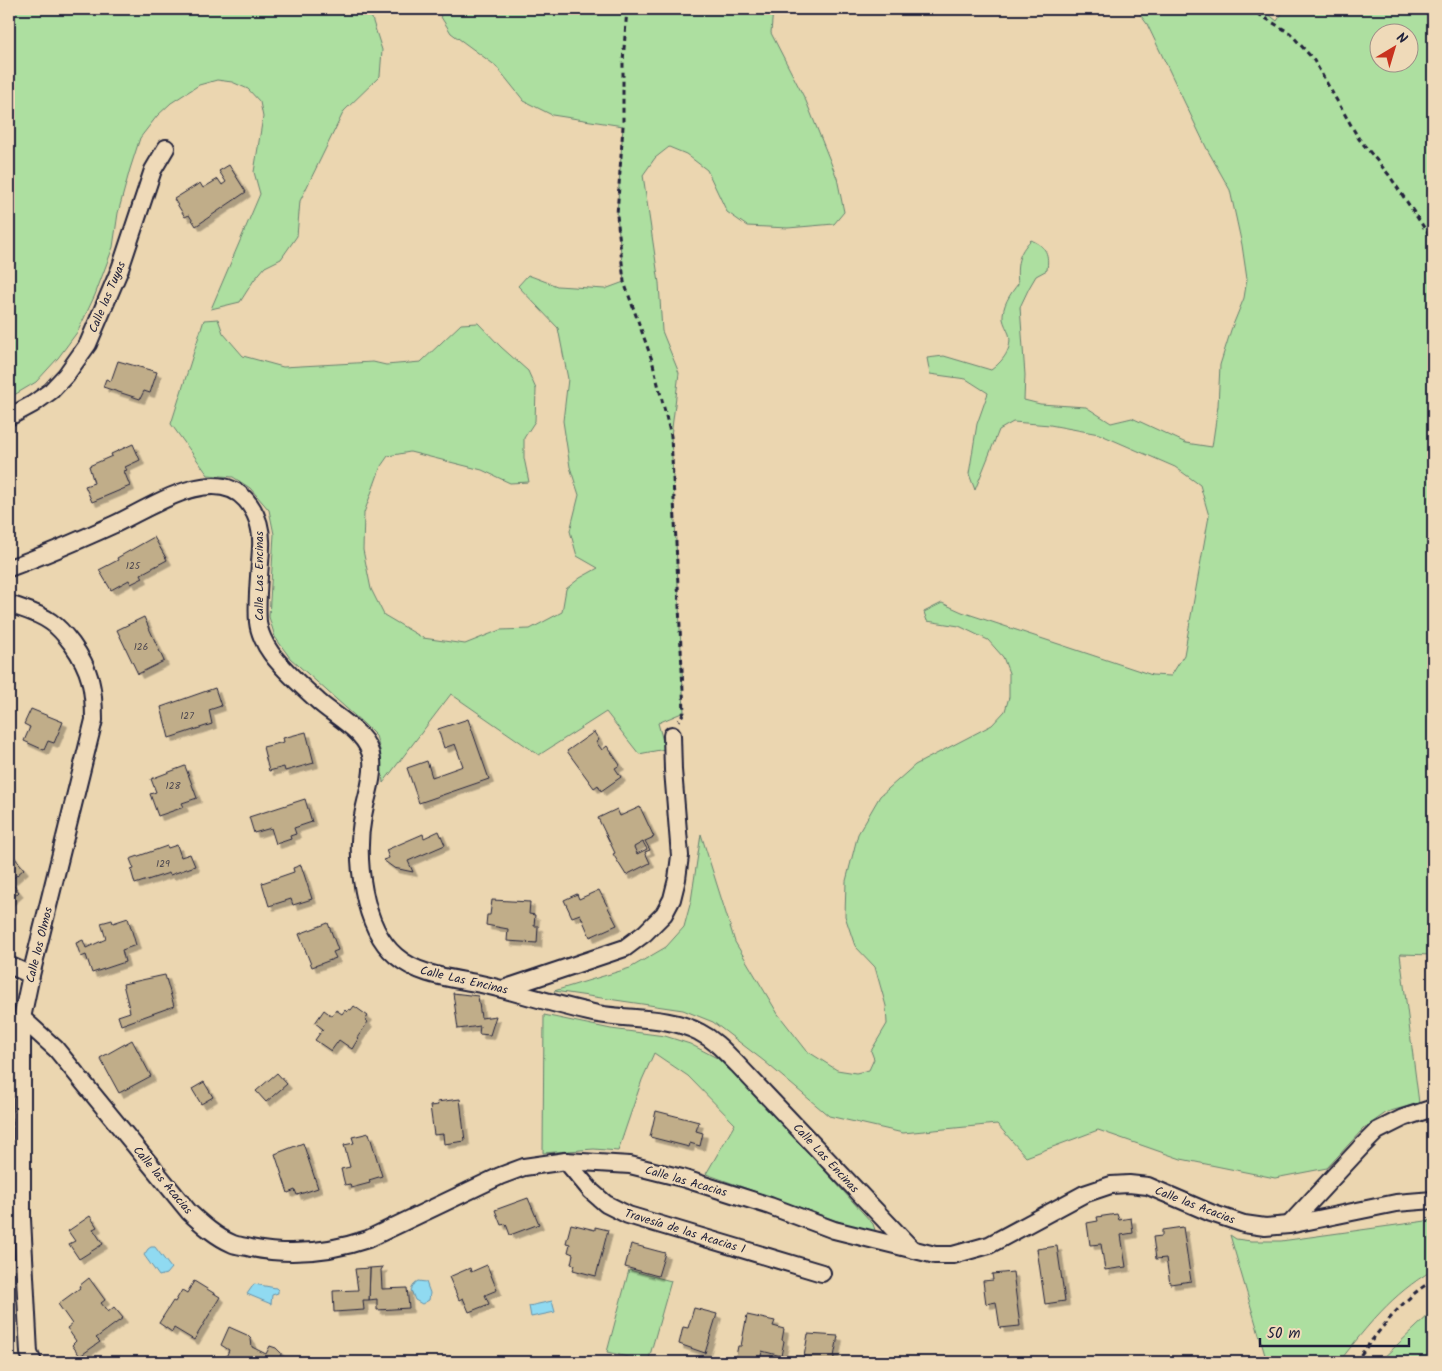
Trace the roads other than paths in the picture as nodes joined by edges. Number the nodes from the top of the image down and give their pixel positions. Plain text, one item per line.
1 (166, 148) dead end
2 (9, 417) edge
3 (9, 568) edge
4 (9, 604) edge
5 (672, 735) road end
6 (9, 965) edge
7 (31, 975) junction
8 (503, 989) junction
9 (22, 1018) junction
10 (1433, 1108) edge
11 (566, 1161) junction
12 (1433, 1200) edge
13 (1289, 1225) junction
14 (914, 1251) junction
15 (822, 1273) dead end
16 (33, 1362) edge

1 - 2 street, Calle las Tuyas
3 - 8 street, Calle Las Encinas
4 - 7 street, Calle los Olmos
5 - 8 street
6 - 7 street
7 - 9 street, Calle los Olmos
8 - 14 street, Calle Las Encinas
9 - 11 street, Calle las Acacias
9 - 16 street, Calle los Olmos
10 - 13 street
11 - 14 street, Calle las Acacias
11 - 15 street, Travesía de las Acacias 1
12 - 13 street, Calle las Acacias
13 - 14 street, Calle las Acacias

